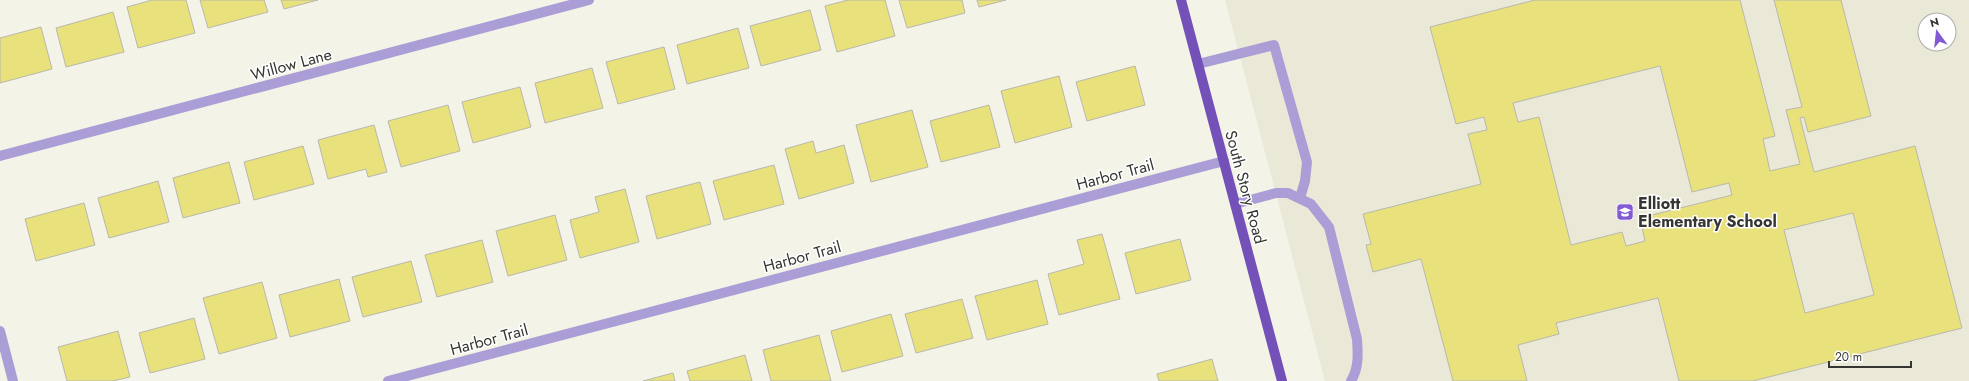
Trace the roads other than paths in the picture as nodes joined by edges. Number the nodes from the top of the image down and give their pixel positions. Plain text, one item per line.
1 (589, 0) edge
2 (1181, 0) edge
3 (1198, 64) junction
4 (0, 156) edge
5 (1224, 160) junction
6 (1300, 198) junction
7 (1235, 204) junction
8 (0, 331) edge
9 (13, 381) edge
10 (388, 381) edge
11 (1282, 381) edge
12 (1351, 381) edge

1 - 4 street, Willow Lane
2 - 3 main road, South Story Road
3 - 5 main road, South Story Road
3 - 6 street
5 - 7 main road, South Story Road
5 - 10 street, Harbor Trail
6 - 7 street
6 - 12 street
7 - 11 main road, South Story Road
8 - 9 street

